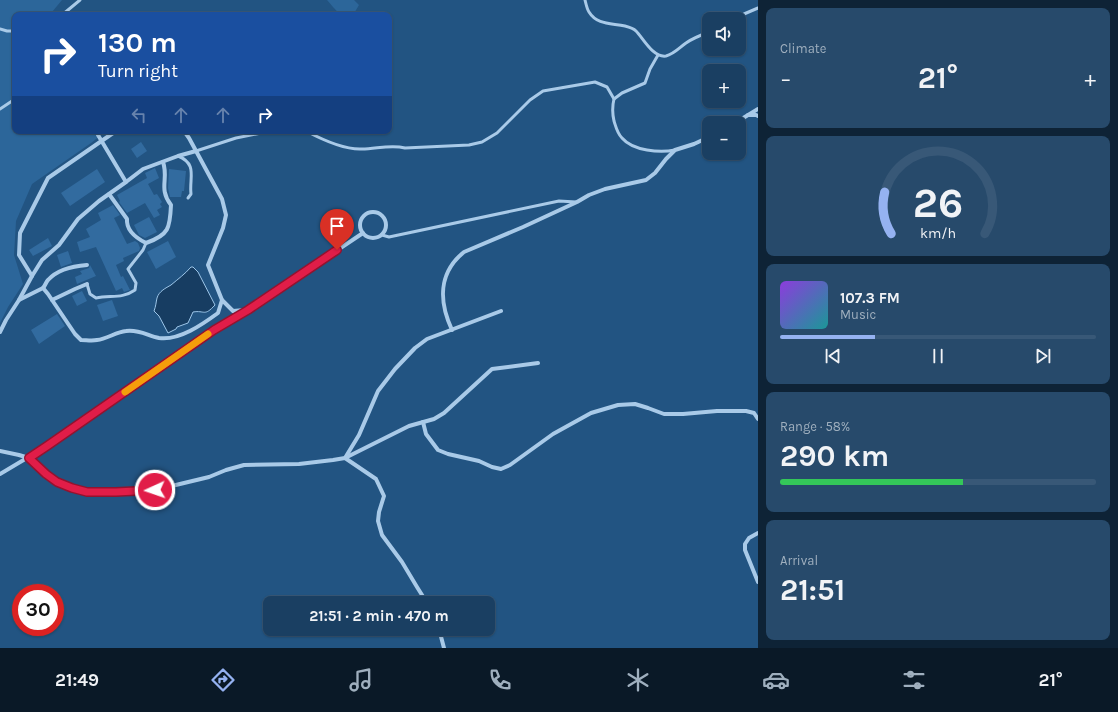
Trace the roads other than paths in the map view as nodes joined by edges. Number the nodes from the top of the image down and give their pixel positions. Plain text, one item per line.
1 (80, 0) edge
2 (585, 0) edge
3 (758, 8) edge
4 (66, 12) edge
5 (746, 13) edge
6 (0, 29) edge
7 (12, 31) edge
8 (702, 35) edge
9 (658, 55) junction
10 (614, 99) junction
11 (12, 101) edge
12 (0, 109) edge
13 (758, 109) edge
14 (748, 115) joint
15 (758, 116) edge
16 (97, 134) edge
17 (112, 134) edge
18 (186, 134) edge
19 (256, 134) edge
20 (312, 134) edge
21 (702, 140) edge
22 (102, 141) junction
23 (675, 150) junction
24 (196, 152) junction
25 (178, 156) junction
26 (163, 162) junction
27 (126, 182) junction
28 (109, 194) junction
29 (188, 198) dead end
30 (577, 202) junction
31 (363, 233) junction
32 (382, 235) junction
33 (146, 243) junction
34 (87, 265) dead end
35 (32, 276) junction
36 (87, 284) joint
37 (43, 288) junction
38 (19, 300) junction
39 (52, 300) junction
40 (222, 300) junction
41 (248, 310) junction
42 (501, 311) dead end
43 (452, 330) junction
44 (0, 332) edge
45 (538, 363) dead end
46 (758, 419) edge
47 (423, 422) junction
48 (0, 452) edge
49 (29, 458) junction
50 (345, 458) junction
51 (0, 474) edge
52 (758, 533) edge
53 (758, 582) edge
54 (422, 596) edge
55 (441, 636) edge
56 (444, 648) edge

1 - 4 lane
2 - 9 lane
3 - 5 lane
6 - 7 lane
8 - 9 lane
9 - 10 lane
10 - 20 lane
10 - 23 lane
11 - 12 lane
13 - 14 street
14 - 15 street
16 - 22 street
17 - 22 street
18 - 24 street
19 - 24 lane
21 - 23 street
22 - 27 street
22 - 35 street
23 - 30 street
24 - 25 street
24 - 40 street
25 - 26 street
25 - 29 lane
26 - 27 street
26 - 33 street
27 - 28 street
28 - 33 street
28 - 35 street
30 - 32 lane
30 - 43 street
31 - 32 street
31 - 32 street
31 - 41 street
33 - 36 lane
34 - 37 street
35 - 38 street
36 - 39 street
37 - 38 street
37 - 39 street
38 - 44 street
39 - 40 street
40 - 41 street
41 - 49 street
42 - 43 street
43 - 50 street
45 - 47 street
46 - 47 street
47 - 50 street
48 - 49 street
49 - 50 street
49 - 51 street
50 - 54 street
52 - 53 street
55 - 56 street

